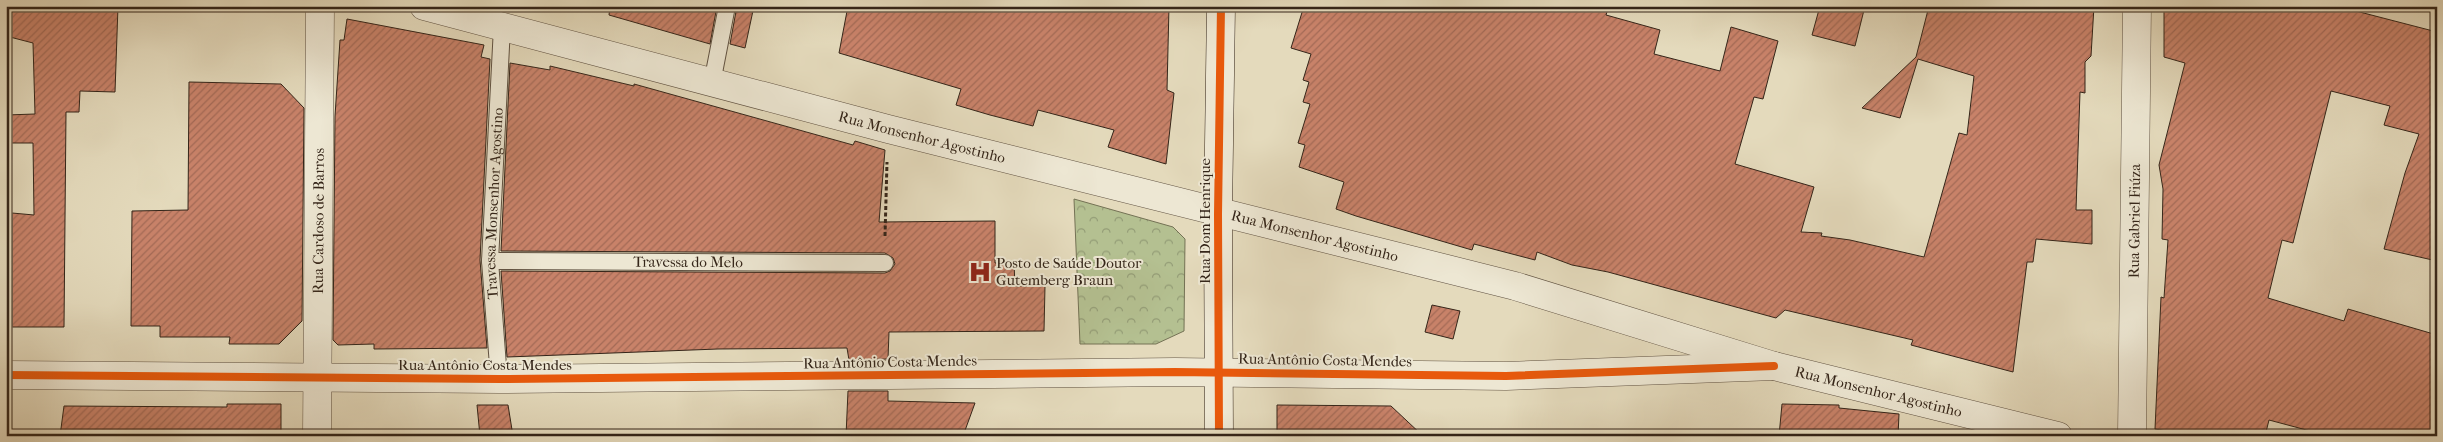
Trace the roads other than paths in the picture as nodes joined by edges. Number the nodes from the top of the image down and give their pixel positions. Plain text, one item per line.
1 (320, 6) edge
2 (424, 6) edge
3 (727, 6) edge
4 (1221, 6) edge
5 (2137, 6) edge
6 (502, 28) junction
7 (712, 83) junction
8 (1218, 214) junction
9 (490, 261) junction
10 (885, 263) road end
11 (1774, 366) junction
12 (1219, 372) junction
13 (6, 375) edge
14 (318, 378) junction
15 (499, 379) junction
16 (317, 436) edge
17 (1219, 436) edge
18 (2058, 436) edge
19 (2132, 436) edge

1 - 14 street, Rua Cardoso de Barros
2 - 6 street, Rua Monsenhor Agostinho
3 - 7 lane
4 - 8 street, Rua Dom Henrique
5 - 19 street, Rua Gabriel Fiúza
6 - 7 street, Rua Monsenhor Agostinho
6 - 9 lane, Travessa Monsenhor Agostino
7 - 8 street, Rua Monsenhor Agostinho
8 - 11 street, Rua Monsenhor Agostinho
8 - 12 street, Rua Dom Henrique
9 - 10 lane, Travessa do Melo
9 - 15 lane, Travessa Monsenhor Agostino
11 - 12 street, Rua Antônio Costa Mendes
11 - 18 street, Rua Monsenhor Agostinho
12 - 15 street, Rua Antônio Costa Mendes
12 - 17 street, Rua Dom Henrique
13 - 14 street, Rua Antônio Costa Mendes
14 - 15 street, Rua Antônio Costa Mendes
14 - 16 street, Rua Cardoso de Barros

